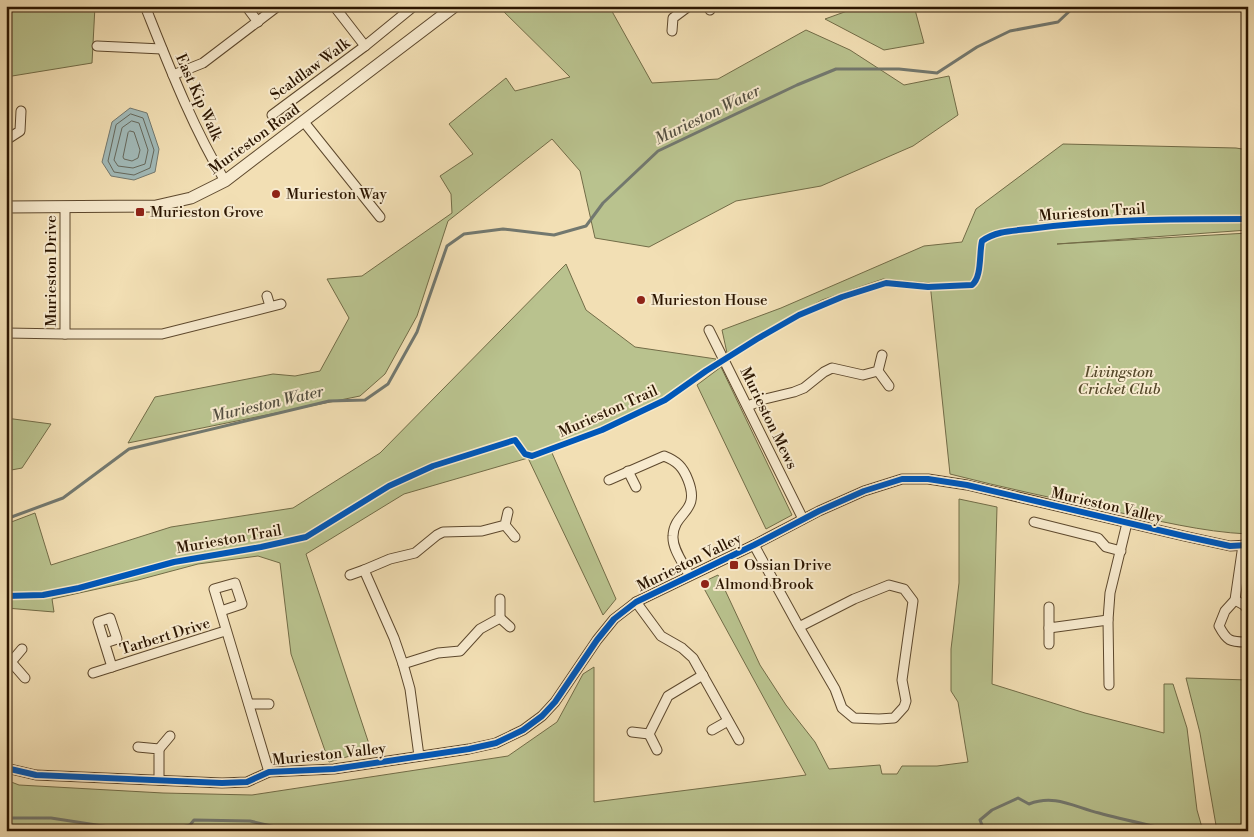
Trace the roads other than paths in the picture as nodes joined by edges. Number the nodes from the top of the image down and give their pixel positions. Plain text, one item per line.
1 (144, 6) edge
2 (246, 6) edge
3 (278, 6) edge
4 (334, 6) edge
5 (414, 6) edge
6 (455, 6) edge
7 (689, 6) edge
8 (258, 22) junction
9 (672, 32) dead end
10 (97, 46) dead end
11 (365, 46) junction
12 (162, 49) junction
13 (173, 75) junction
14 (21, 111) dead end
15 (272, 115) dead end
16 (304, 122) junction
17 (6, 140) edge
18 (225, 181) junction
19 (380, 202) dead end
20 (6, 206) edge
21 (64, 207) junction
22 (373, 208) junction
23 (380, 217) dead end
24 (267, 296) dead end
25 (282, 304) dead end
26 (270, 306) junction
27 (709, 330) dead end
28 (6, 333) edge
29 (64, 334) junction
30 (882, 355) dead end
31 (878, 371) junction
32 (889, 386) dead end
33 (748, 406) junction
34 (628, 471) junction
35 (609, 480) dead end
36 (636, 487) dead end
37 (508, 512) dead end
38 (803, 519) junction
39 (1034, 522) dead end
40 (1127, 523) junction
41 (505, 525) junction
42 (515, 537) dead end
43 (754, 545) junction
44 (1245, 545) edge
45 (1121, 551) junction
46 (364, 570) junction
47 (350, 574) dead end
48 (689, 575) junction
49 (500, 599) dead end
50 (1235, 600) junction
51 (636, 602) junction
52 (1049, 607) dead end
53 (1248, 610) edge
54 (221, 611) dead end
55 (500, 618) junction
56 (1108, 620) junction
57 (510, 627) dead end
58 (799, 628) junction
59 (1049, 628) junction
60 (225, 631) junction
61 (1248, 640) edge
62 (105, 643) dead end
63 (1049, 644) dead end
64 (22, 648) dead end
65 (9, 661) edge
66 (403, 664) junction
67 (112, 667) junction
68 (93, 673) dead end
69 (702, 675) junction
70 (25, 678) dead end
71 (1108, 685) dead end
72 (249, 704) junction
73 (269, 704) dead end
74 (728, 721) junction
75 (712, 730) dead end
76 (632, 732) dead end
77 (649, 734) junction
78 (170, 736) dead end
79 (739, 740) dead end
80 (138, 747) dead end
81 (160, 749) junction
82 (657, 750) dead end
83 (419, 756) junction
84 (6, 768) edge
85 (269, 772) junction
86 (159, 780) junction

1 - 12 street, East Kip Walk
2 - 8 street
3 - 8 street
4 - 11 street, Scaldlaw Walk
5 - 11 street, Scaldlaw Walk
6 - 16 street, Murieston Road
7 - 9 street
8 - 13 street
10 - 12 street, East Kip Walk
11 - 15 street, Scaldlaw Walk
12 - 13 street, East Kip Walk
13 - 18 street, East Kip Walk
14 - 17 street
16 - 18 street, Murieston Road
16 - 22 street
18 - 21 street, Murieston Road
19 - 22 street
20 - 21 street, Murieston Road
21 - 29 street, Murieston Drive
22 - 23 street
24 - 26 street
25 - 26 street, Murieston Drive
26 - 29 street, Murieston Drive
27 - 33 street, Murieston Mews
28 - 29 street, Murieston Drive
30 - 31 street
31 - 32 street
31 - 33 street
33 - 38 street, Murieston Mews
34 - 35 street
34 - 36 street
34 - 48 street
37 - 41 street
38 - 40 street, Murieston Valley
38 - 43 street, Murieston Valley
39 - 45 street
40 - 44 street, Murieston Valley
40 - 45 street
41 - 42 street
41 - 46 street
43 - 48 street, Murieston Valley
43 - 58 street
44 - 50 street
45 - 56 street
46 - 47 street
46 - 66 street
48 - 51 street, Murieston Valley
49 - 55 street
50 - 53 street
50 - 61 street
51 - 69 street
51 - 83 street, Murieston Valley
52 - 59 street
54 - 60 street, Tarbert Drive
55 - 57 street
55 - 66 street
56 - 59 street
56 - 71 street
58 - 58 street
59 - 63 street
60 - 67 street, Tarbert Drive
60 - 72 street, Tarbert Drive
62 - 67 street, Tarbert Drive
64 - 65 street
65 - 70 street
66 - 83 street
67 - 68 street, Tarbert Drive
69 - 74 street
69 - 77 street
72 - 73 street
72 - 85 street, Tarbert Drive
74 - 75 street
74 - 79 street
76 - 77 street
77 - 82 street
78 - 81 street
80 - 81 street
81 - 86 street
83 - 85 street, Murieston Valley
84 - 86 street, Murieston Valley
85 - 86 street, Murieston Valley

